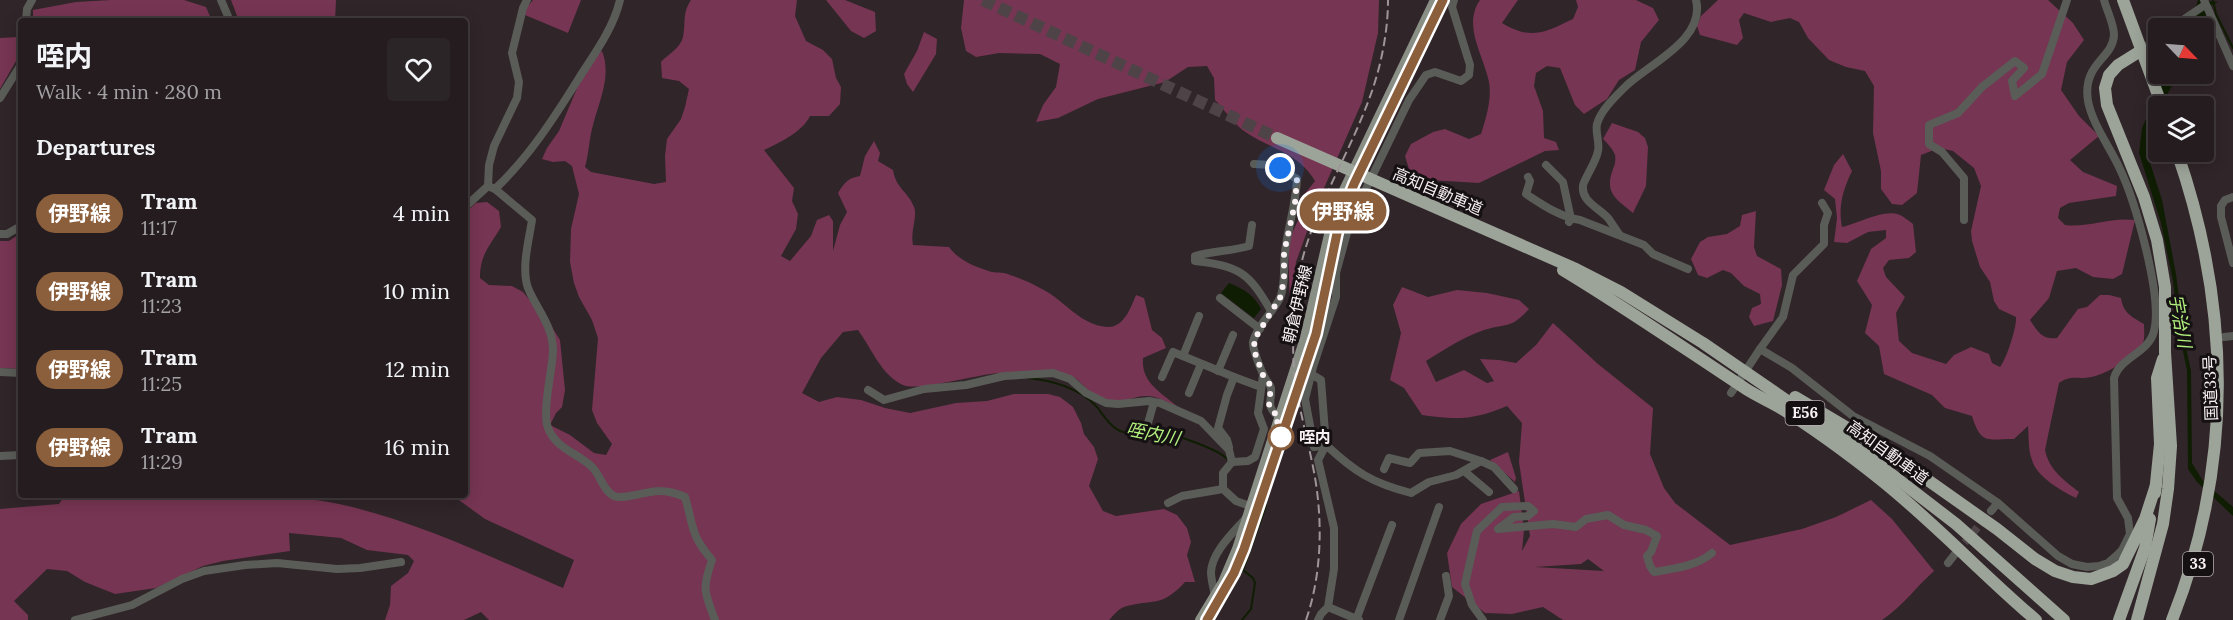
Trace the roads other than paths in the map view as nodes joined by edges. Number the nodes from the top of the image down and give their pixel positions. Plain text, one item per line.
1 (32, 0) edge
2 (221, 0) edge
3 (527, 0) edge
4 (620, 0) edge
5 (1435, 0) edge
6 (1454, 0) edge
7 (1696, 0) edge
8 (2067, 0) edge
9 (2104, 0) edge
10 (2123, 0) edge
11 (2204, 2) edge
12 (26, 18) edge
13 (229, 18) edge
14 (2184, 18) edge
15 (2148, 45) edge
16 (2142, 50) junction
17 (2233, 66) edge
18 (18, 69) edge
19 (2158, 96) edge
20 (0, 98) edge
21 (1277, 138) tunnel mouth
22 (2180, 162) edge
23 (1254, 164) dead end
24 (1546, 165) dead end
25 (1528, 177) dead end
26 (491, 188) junction
27 (2233, 197) edge
28 (1822, 203) dead end
29 (468, 205) edge
30 (1964, 220) dead end
31 (1570, 221) junction
32 (1252, 225) dead end
33 (18, 228) edge
34 (0, 234) edge
35 (1619, 234) junction
36 (1521, 245) junction
37 (2233, 263) edge
38 (1688, 269) dead end
39 (1220, 298) dead end
40 (1271, 311) junction
41 (1199, 316) dead end
42 (1260, 329) junction
43 (1233, 335) dead end
44 (2229, 337) edge
45 (1703, 343) junction
46 (1759, 351) junction
47 (2165, 352) junction
48 (1183, 356) junction
49 (1201, 364) junction
50 (1296, 365) junction
51 (1218, 371) junction
52 (0, 372) edge
53 (18, 372) edge
54 (1263, 375) junction
55 (1162, 377) dead end
56 (1234, 377) junction
57 (1261, 387) junction
58 (868, 390) dead end
59 (1189, 393) dead end
60 (1731, 393) dead end
61 (1154, 402) junction
62 (1279, 417) junction
63 (1146, 430) dead end
64 (1326, 445) junction
65 (1229, 450) junction
66 (18, 455) edge
67 (0, 456) edge
68 (1481, 461) junction
69 (1232, 462) junction
70 (1384, 469) dead end
71 (1464, 471) junction
72 (2156, 485) junction
73 (1223, 489) junction
74 (1514, 489) dead end
75 (1489, 492) dead end
76 (1168, 503) dead end
77 (1998, 503) junction
78 (1439, 507) dead end
79 (1991, 511) tunnel mouth
80 (1249, 512) junction
81 (1392, 525) dead end
82 (1712, 553) dead end
83 (1955, 554) tunnel mouth
84 (401, 562) dead end
85 (1948, 562) dead end
86 (1446, 576) dead end
87 (1215, 597) junction
88 (1329, 608) junction
89 (75, 620) edge
90 (715, 620) edge
91 (1200, 620) edge
92 (1318, 620) edge
93 (1357, 620) edge
94 (1399, 620) edge
95 (1440, 620) edge
96 (1483, 620) edge
97 (2035, 620) edge
98 (2064, 620) edge
99 (2119, 620) edge
100 (2137, 620) edge
101 (2172, 620) edge

1 - 12 street
2 - 13 street
3 - 26 street
4 - 26 street
5 - 50 main road, 朝倉伊野線
6 - 64 street
7 - 35 street
8 - 30 street
9 - 77 street
10 - 16 highway
11 - 14 street
11 - 17 street
15 - 16 street
16 - 19 highway
16 - 47 highway
18 - 20 street
21 - 36 highway, 高知自動車道 / E56
22 - 44 highway, 国道33号 / 33
23 - 40 street
24 - 31 street
25 - 31 street
26 - 29 street
26 - 90 street
27 - 37 street
28 - 46 street
31 - 35 street
32 - 40 street
33 - 34 street
35 - 38 street
36 - 45 highway, 高知自動車道 / E56
36 - 97 highway, 高知自動車道 / E56
39 - 42 street
40 - 42 street
41 - 48 street
42 - 54 street
43 - 51 street
44 - 101 highway, 国道33号 / 33
45 - 72 highway
45 - 98 highway, 高知自動車道 / E56
46 - 60 street
46 - 77 street
47 - 72 highway
47 - 100 highway
48 - 49 street
48 - 55 street
49 - 51 street
49 - 59 street
50 - 62 main road, 朝倉伊野線
50 - 64 street
51 - 56 street
52 - 53 street
54 - 57 street
54 - 62 street
56 - 57 street
56 - 65 street
57 - 69 street
58 - 61 street
61 - 63 street
61 - 65 street
62 - 80 main road, 朝倉伊野線
64 - 71 street
64 - 88 street
65 - 69 street
66 - 67 street
68 - 70 street
68 - 71 street
68 - 74 street
69 - 73 street
71 - 75 street
72 - 99 highway
73 - 76 street
73 - 80 street
77 - 79 street
78 - 94 street
80 - 87 main road, 朝倉伊野線
80 - 87 street
81 - 93 street
82 - 96 street
83 - 85 street
84 - 89 street
86 - 95 street
87 - 91 main road, 朝倉伊野線
88 - 92 street
88 - 93 street

